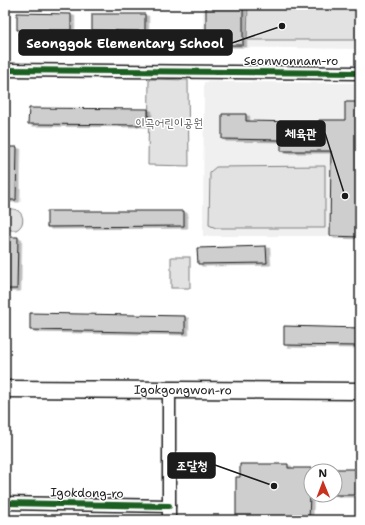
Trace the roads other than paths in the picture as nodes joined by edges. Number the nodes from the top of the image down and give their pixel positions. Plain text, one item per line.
1 (5, 70) edge
2 (360, 72) edge
3 (5, 389) edge
4 (169, 390) junction
5 (360, 391) edge
6 (5, 503) edge
7 (169, 506) junction
8 (170, 520) edge

1 - 2 street, Seonwonnam-ro
3 - 4 main road, Igokgongwon-ro
4 - 5 main road, Igokgongwon-ro
4 - 7 street
6 - 7 street, Igokdong-ro
7 - 8 street

